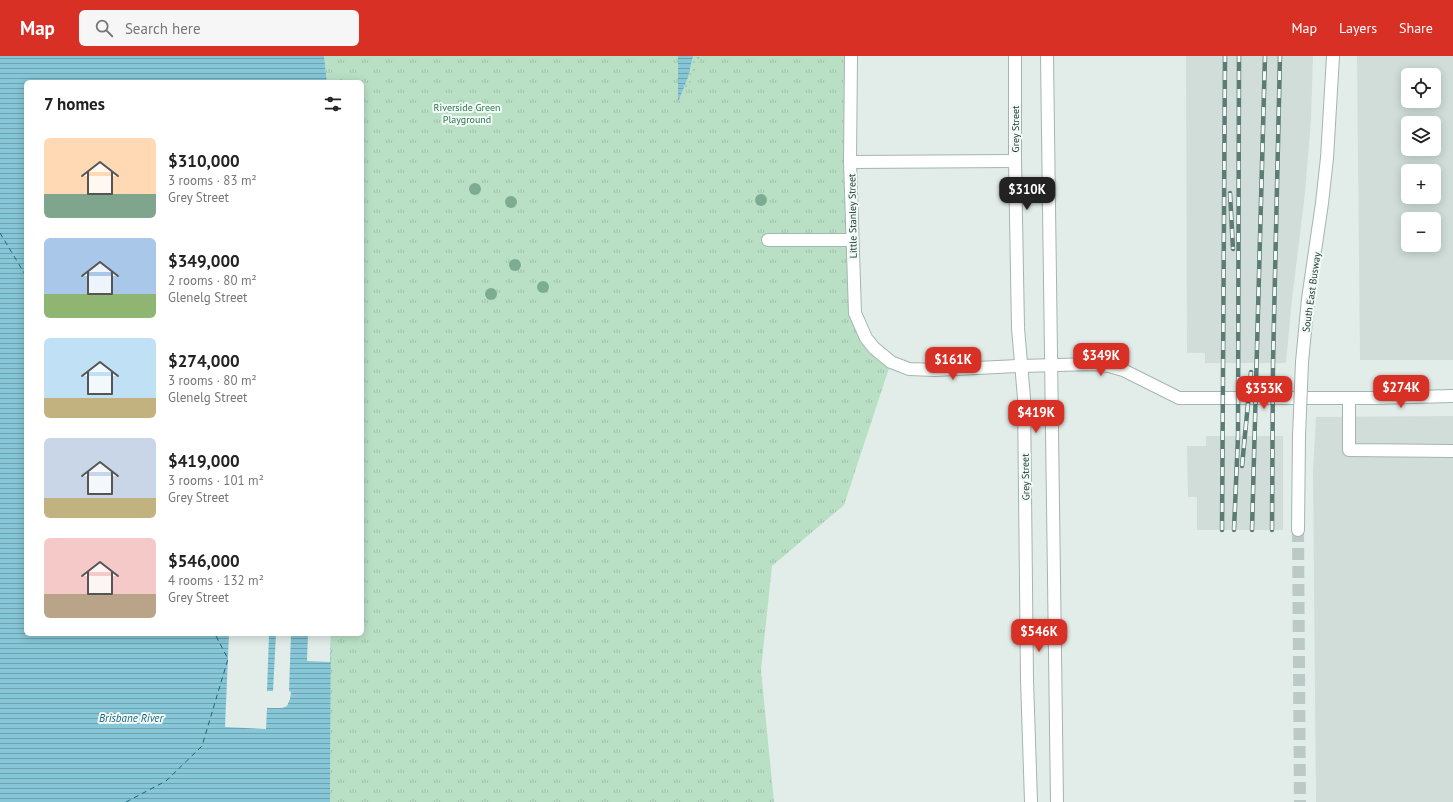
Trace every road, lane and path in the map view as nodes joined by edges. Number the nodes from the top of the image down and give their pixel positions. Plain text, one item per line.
1 (851, 56) edge
2 (1015, 56) edge
3 (1047, 56) edge
4 (1333, 56) edge
5 (1015, 161) junction
6 (850, 162) junction
7 (768, 240) dead end
8 (852, 240) junction
9 (1020, 366) junction
10 (1051, 366) junction
11 (1453, 396) edge
12 (1349, 398) junction
13 (1453, 451) edge
14 (1298, 530) tunnel mouth
15 (1031, 802) edge
16 (1057, 802) edge

1 - 6 street, Little Stanley Street
2 - 5 street, Grey Street
3 - 10 street
4 - 14 street, South East Busway, bridge
5 - 6 street
5 - 9 street, Grey Street
6 - 8 street, Little Stanley Street
7 - 8 street
8 - 9 street, Little Stanley Street
9 - 10 street
9 - 15 street, Grey Street
10 - 12 street
10 - 16 street
11 - 12 street
12 - 13 street

